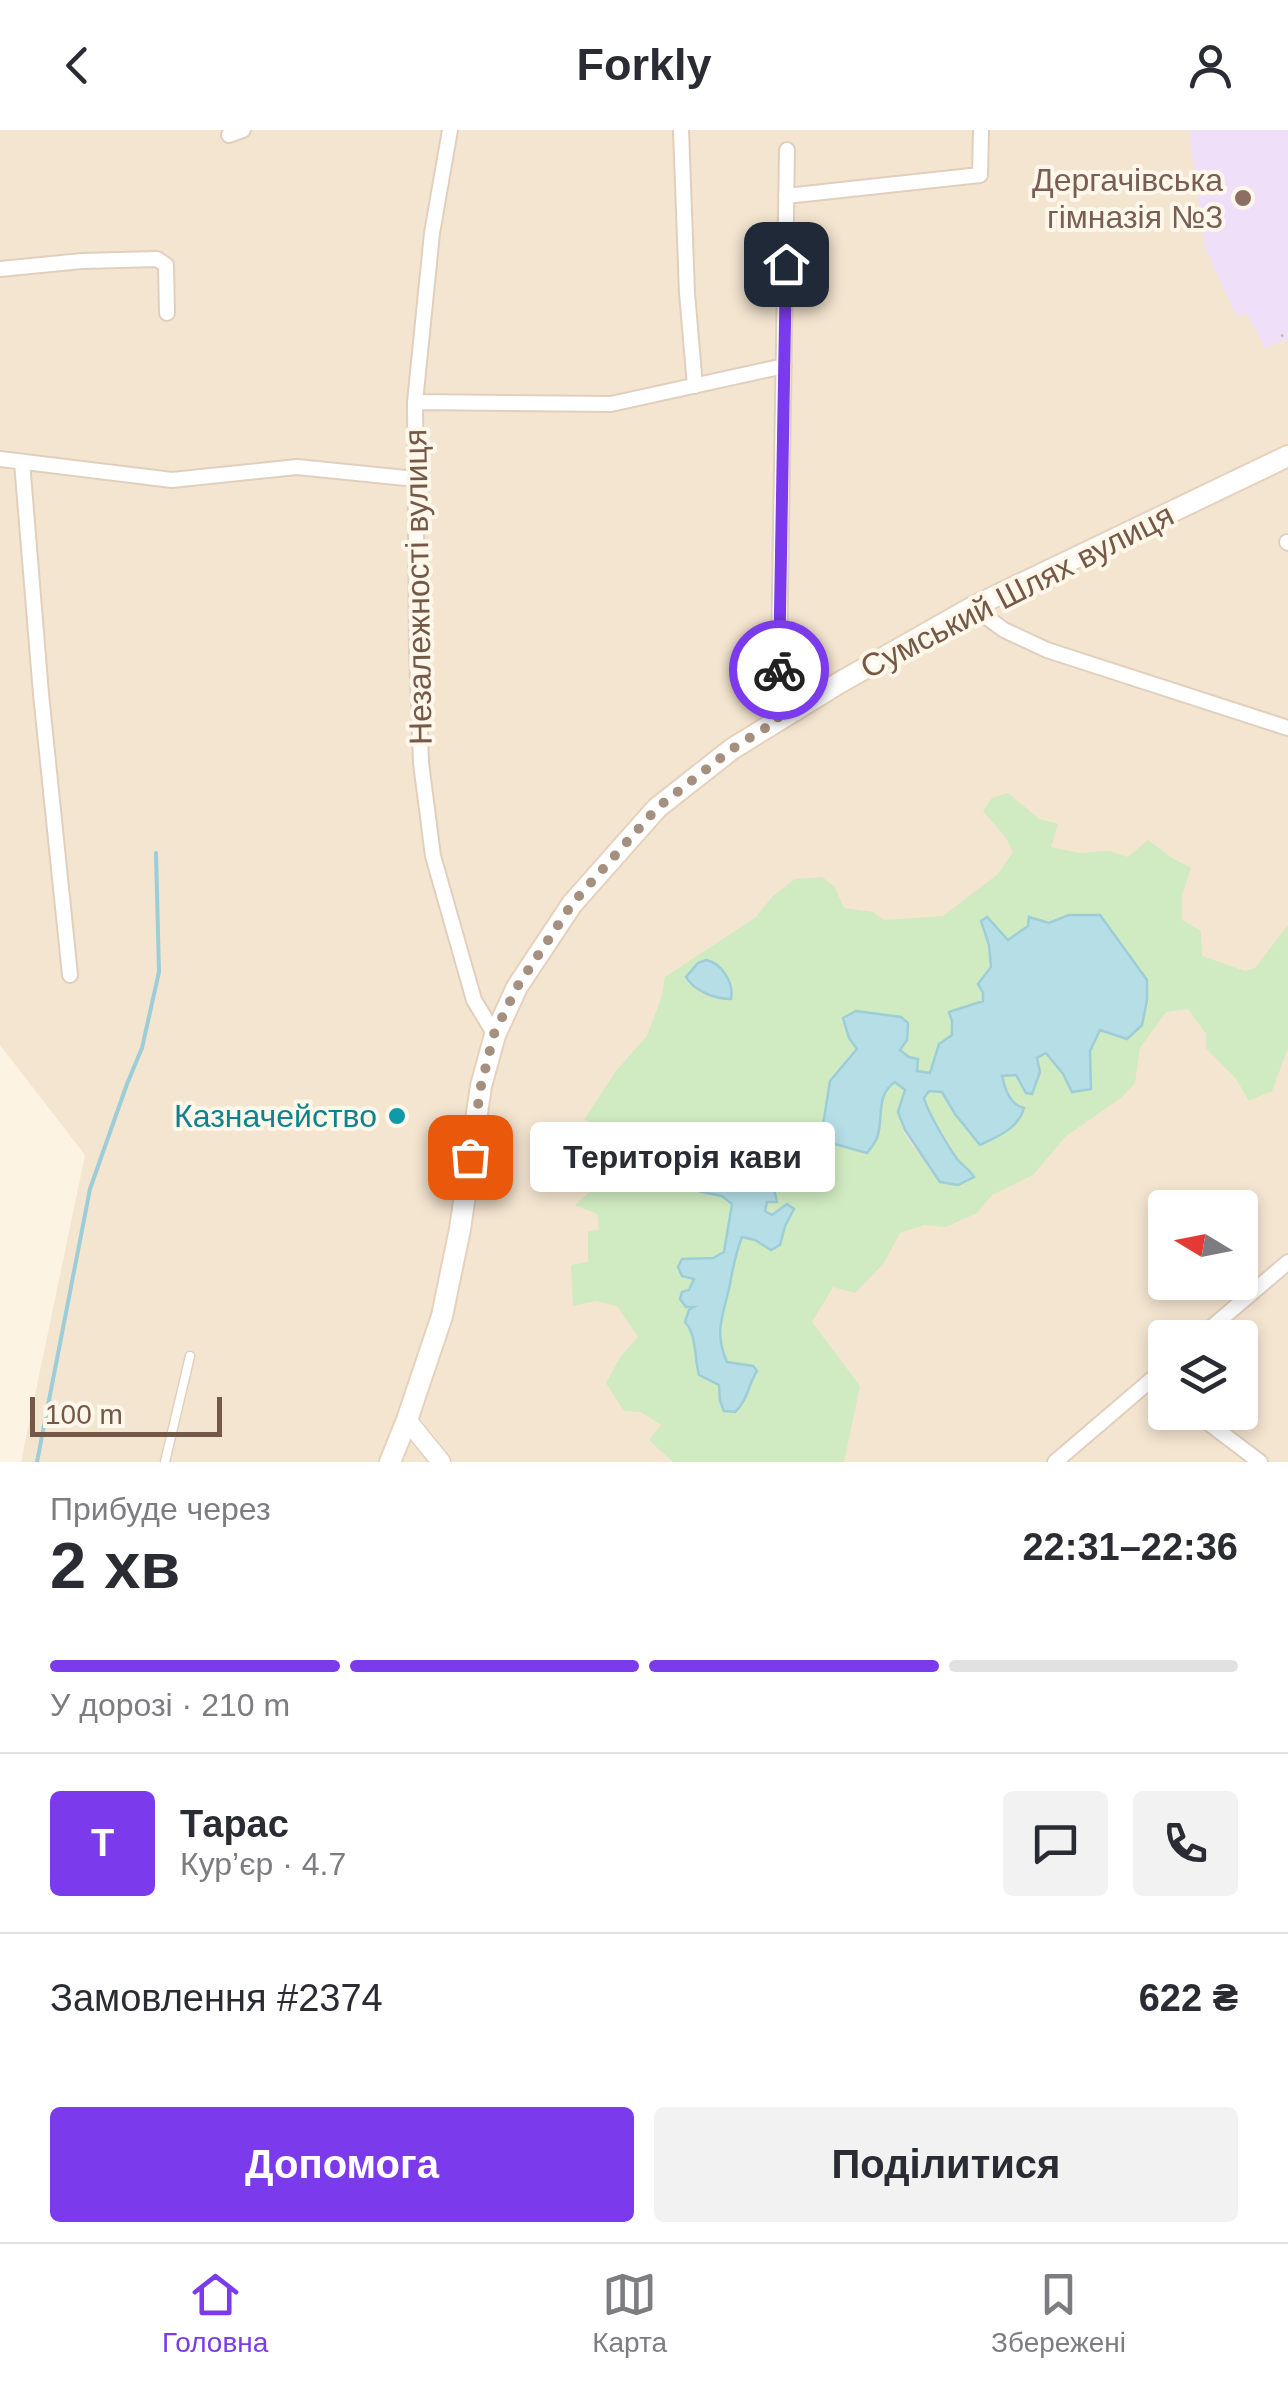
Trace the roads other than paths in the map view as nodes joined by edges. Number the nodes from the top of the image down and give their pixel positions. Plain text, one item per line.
1 (450, 130) edge
2 (681, 130) edge
3 (981, 130) edge
4 (786, 150) dead end
5 (786, 196) junction
6 (0, 269) edge
7 (166, 314) dead end
8 (784, 366) junction
9 (695, 386) junction
10 (415, 402) junction
11 (1288, 456) edge
12 (0, 458) edge
13 (22, 462) junction
14 (416, 478) junction
15 (973, 607) junction
16 (778, 720) junction
17 (1288, 728) edge
18 (70, 974) dead end
19 (494, 1034) junction
20 (1288, 1262) edge
21 (1220, 1320) edge
22 (190, 1356) dead end
23 (1148, 1388) edge
24 (407, 1420) junction
25 (1218, 1430) edge
26 (165, 1462) edge
27 (390, 1462) edge
28 (441, 1462) edge
29 (1054, 1462) edge
30 (1260, 1462) edge

1 - 10 street, Незалежності вулиця
2 - 9 street
3 - 5 street
4 - 5 street
5 - 8 street
6 - 7 street
8 - 9 street
8 - 16 street
9 - 10 street
10 - 14 street, Незалежності вулиця
11 - 15 main road, Сумський Шлях вулиця
12 - 13 street
13 - 14 street
13 - 18 street
14 - 19 street, Незалежності вулиця
15 - 16 main road, Сумський Шлях вулиця
15 - 17 street
16 - 19 main road, Сумський Шлях вулиця
19 - 24 main road, Сумський Шлях вулиця
20 - 21 street
22 - 26 lane
23 - 29 street
24 - 27 main road, Сумський Шлях вулиця
24 - 28 street
25 - 30 street

